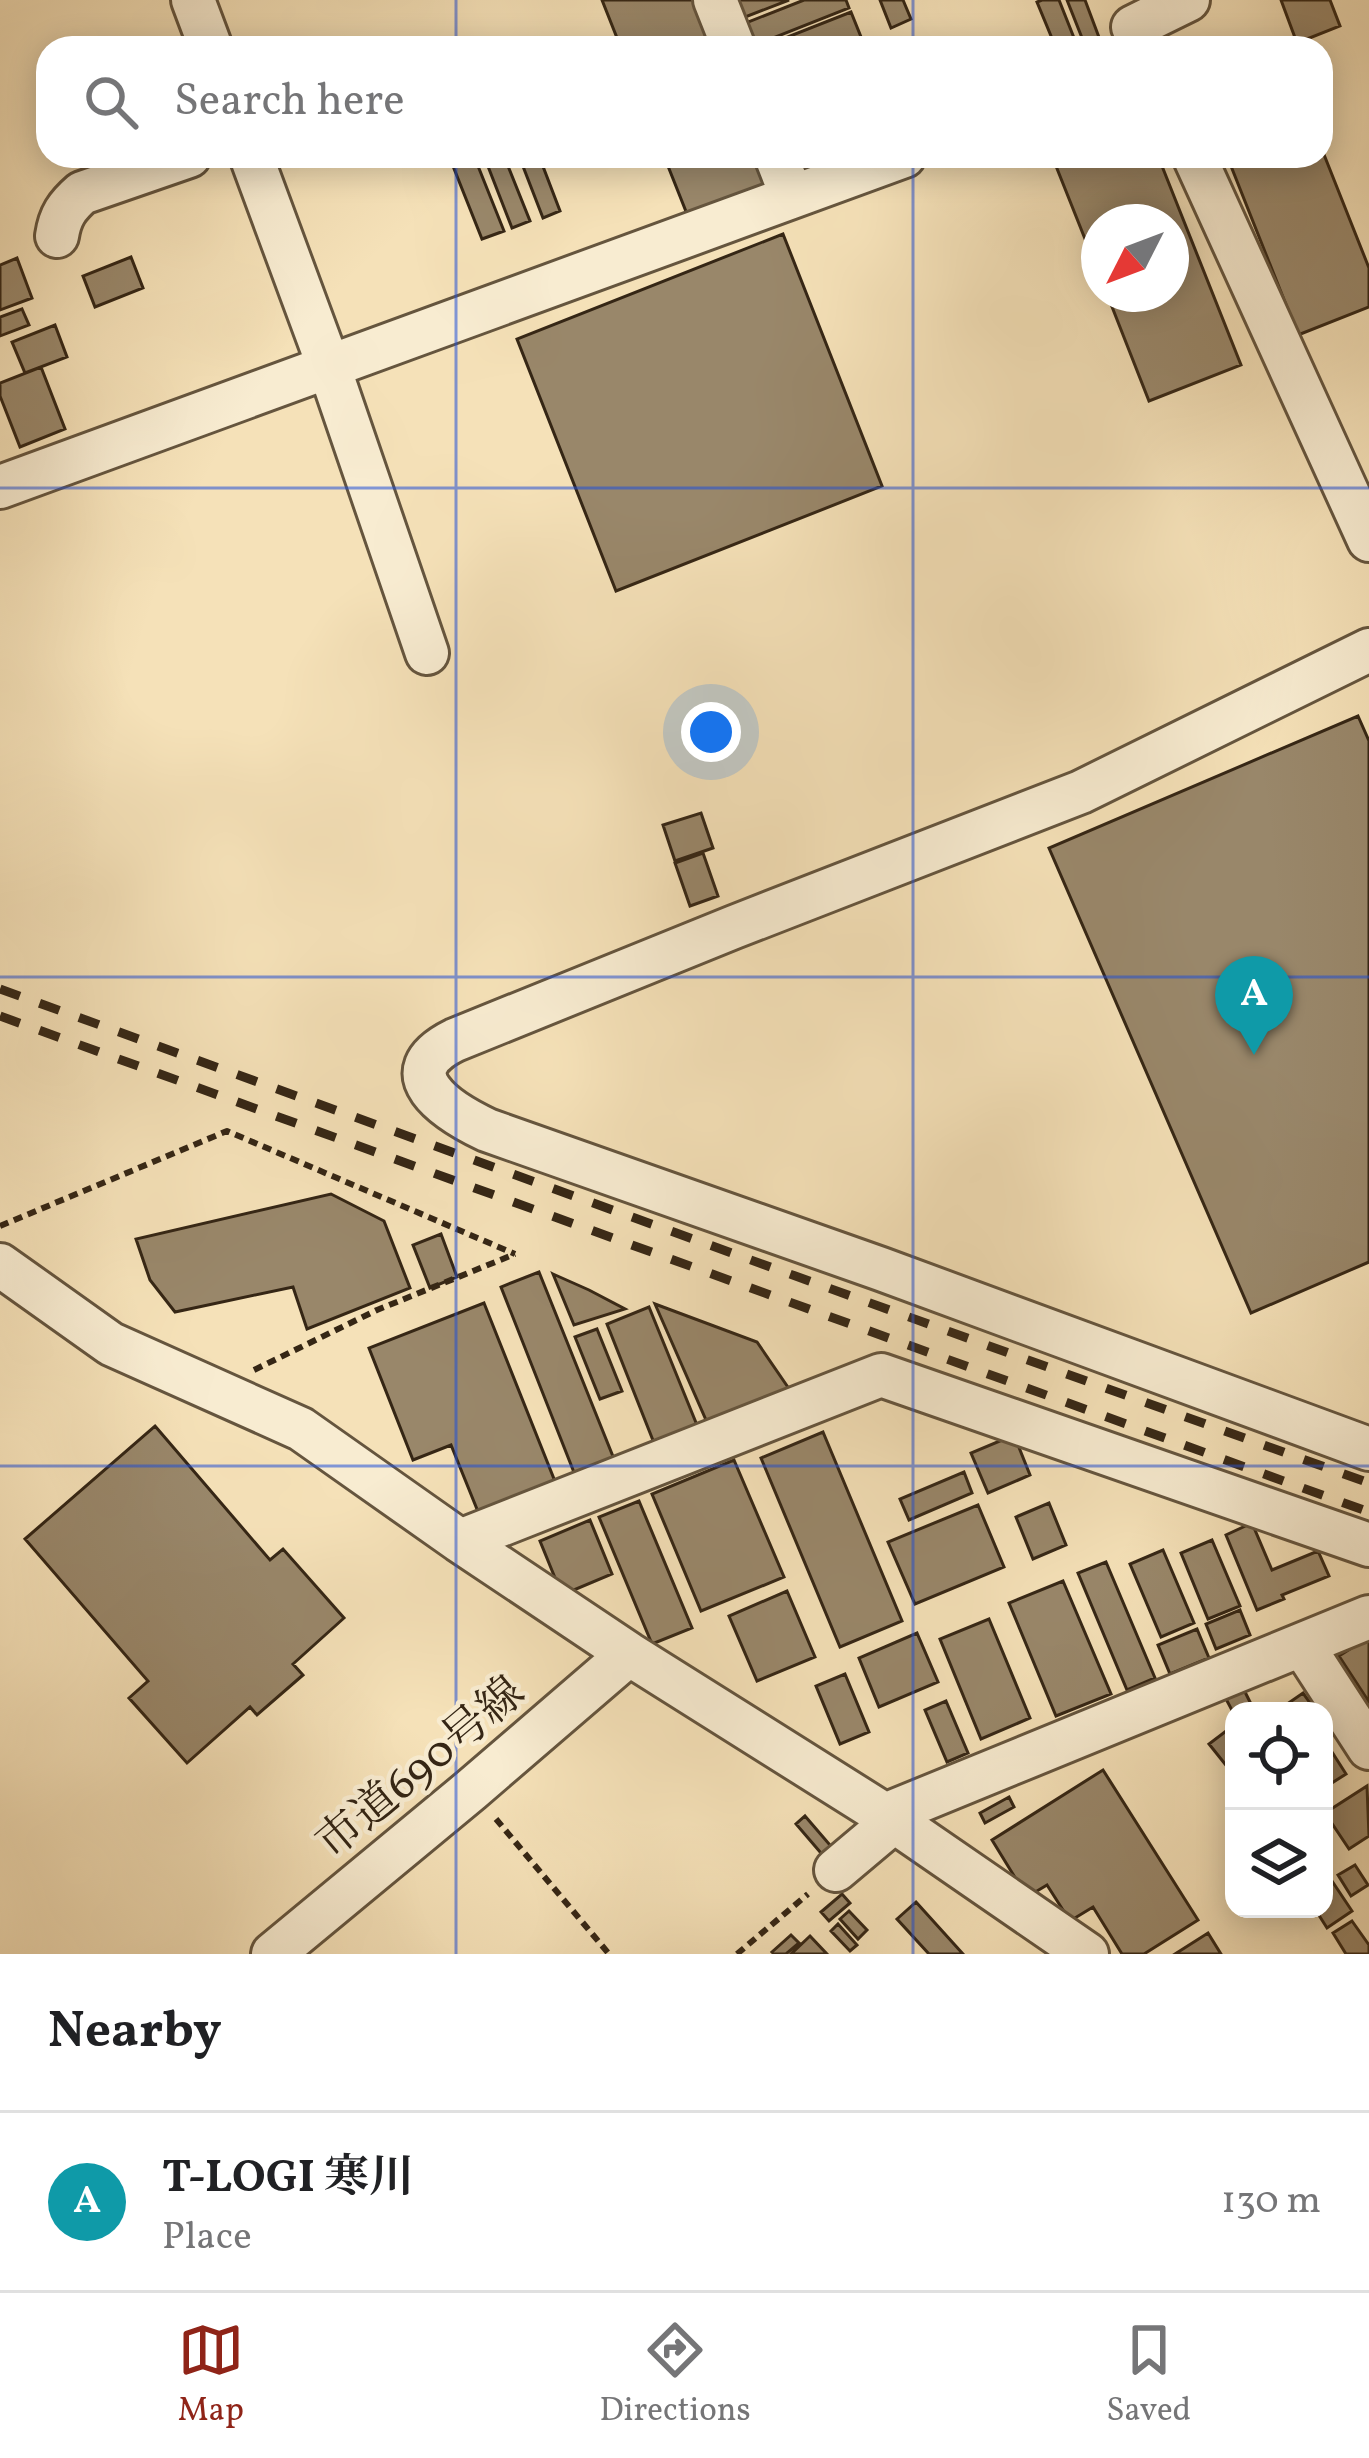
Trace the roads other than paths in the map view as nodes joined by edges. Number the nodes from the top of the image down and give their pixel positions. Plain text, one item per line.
1 (194, 0) edge
2 (715, 0) edge
3 (1188, 0) edge
4 (1132, 25) edge
5 (207, 36) edge
6 (729, 36) edge
7 (154, 168) edge
8 (255, 168) edge
9 (781, 168) edge
10 (871, 168) edge
11 (1199, 168) edge
12 (792, 197) junction
13 (57, 236) dead end
14 (329, 367) junction
15 (0, 487) edge
16 (1369, 540) edge
17 (1369, 650) edge
18 (427, 653) dead end
19 (0, 1265) edge
20 (1369, 1449) edge
21 (460, 1540) junction
22 (1369, 1544) edge
23 (1369, 1617) edge
24 (1303, 1646) junction
25 (629, 1654) junction
26 (1369, 1748) edge
27 (889, 1818) junction
28 (836, 1870) road end
29 (273, 1954) edge
30 (1087, 1954) edge

1 - 5 street
2 - 6 street
3 - 4 street
7 - 13 street
8 - 14 street
9 - 12 street
10 - 12 street
11 - 16 street
12 - 14 street
14 - 15 street
14 - 18 street
17 - 20 street
19 - 21 street
21 - 22 street
21 - 25 street
23 - 24 street
24 - 26 street
24 - 27 street
25 - 27 street
25 - 29 street, 市道690号線
27 - 28 street
27 - 30 street

